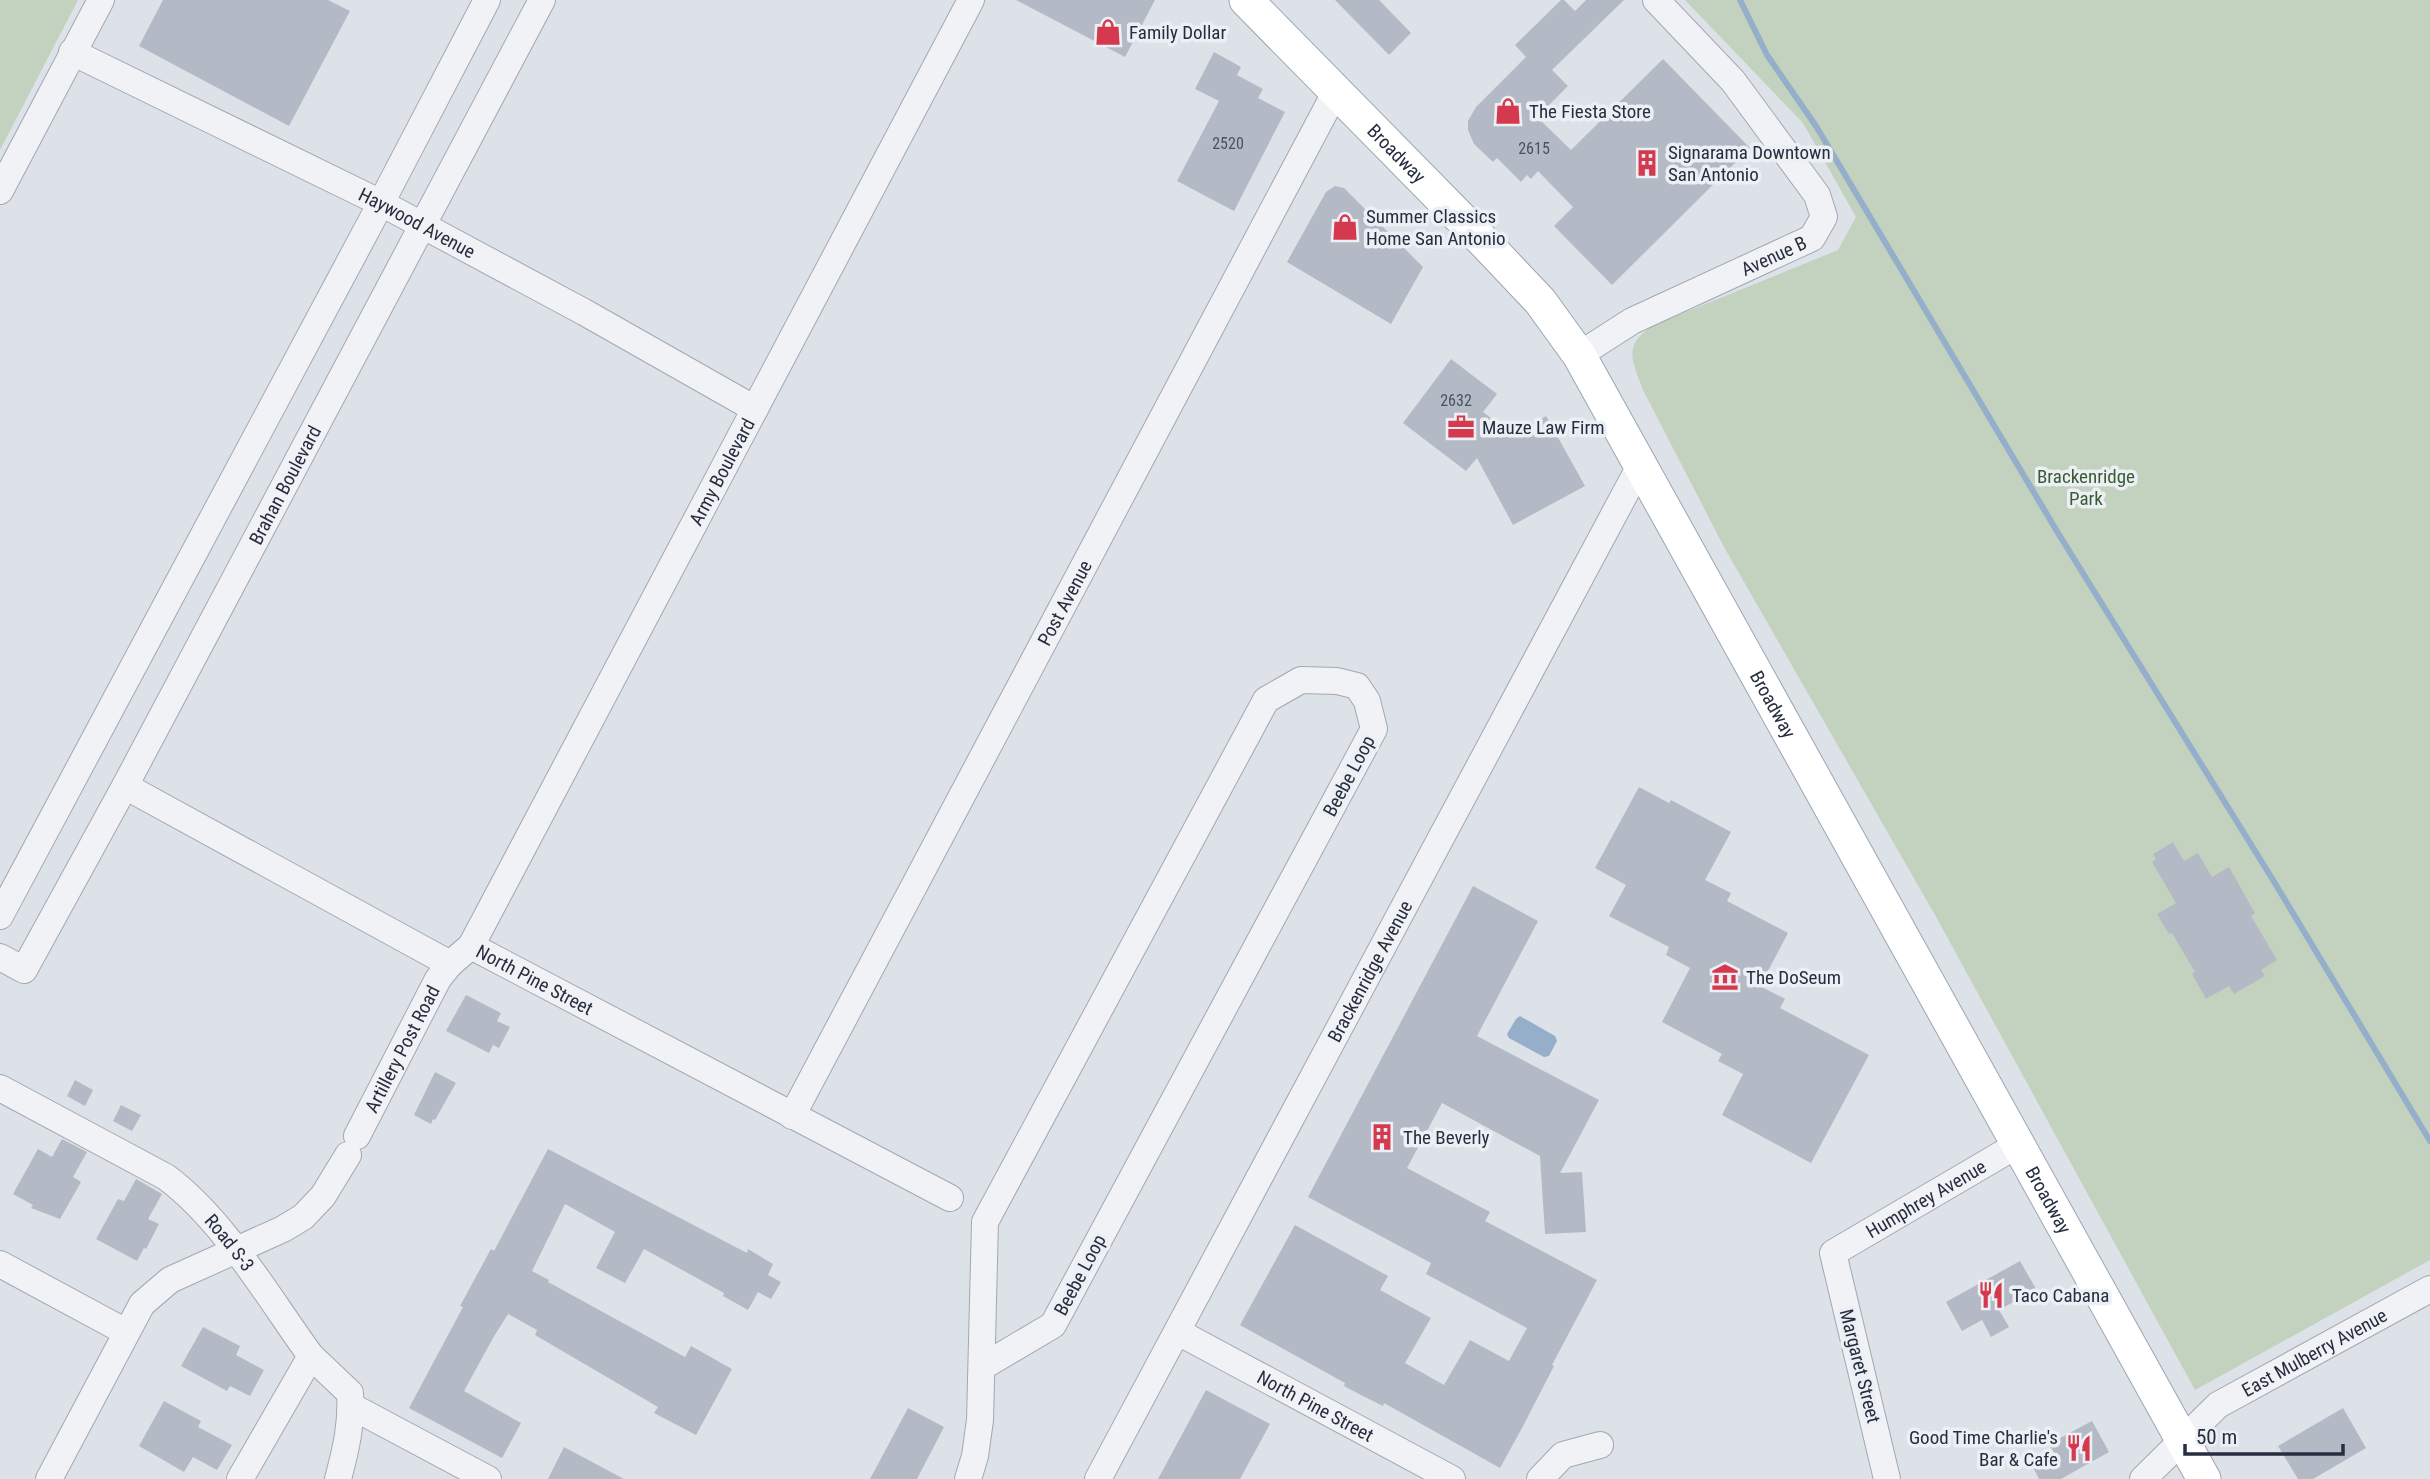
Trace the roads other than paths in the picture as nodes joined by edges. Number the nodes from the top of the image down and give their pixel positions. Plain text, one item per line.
1 (100, 0) edge
2 (487, 0) edge
3 (542, 0) edge
4 (971, 0) edge
5 (1246, 0) edge
6 (1656, 0) edge
7 (72, 52) junction
8 (1336, 91) junction
9 (0, 191) edge
10 (381, 204) junction
11 (422, 226) junction
12 (1579, 355) junction
13 (755, 409) junction
14 (1641, 464) junction
15 (125, 786) junction
16 (0, 916) edge
17 (471, 946) junction
18 (0, 957) edge
19 (450, 964) junction
20 (0, 1088) edge
21 (792, 1116) junction
22 (2018, 1144) junction
23 (950, 1198) dead end
24 (235, 1251) junction
25 (1833, 1253) joint
26 (0, 1264) edge
27 (2430, 1289) edge
28 (126, 1332) junction
29 (1178, 1332) junction
30 (311, 1356) junction
31 (982, 1367) junction
32 (351, 1406) junction
33 (2182, 1440) junction
34 (1600, 1445) dead end
35 (49, 1479) edge
36 (240, 1479) edge
37 (338, 1479) edge
38 (488, 1479) edge
39 (968, 1479) edge
40 (1098, 1479) edge
41 (1452, 1479) edge
42 (1540, 1479) edge
43 (1888, 1479) edge
44 (2143, 1479) edge
45 (2204, 1479) edge

1 - 7 street
2 - 10 street
3 - 11 street, Brahan Boulevard
4 - 13 street, Army Boulevard
5 - 8 main road, Broadway
6 - 12 street, Avenue B
7 - 9 street
7 - 10 street, Haywood Avenue
8 - 12 main road, Broadway
8 - 21 street, Post Avenue
10 - 11 street, Haywood Avenue
10 - 16 street
11 - 13 street, Haywood Avenue
11 - 15 street, Brahan Boulevard
12 - 14 main road, Broadway
13 - 17 street, Army Boulevard
14 - 22 main road, Broadway
14 - 29 street, Brackenridge Avenue
15 - 18 street, Brahan Boulevard
15 - 19 street, North Pine Street
17 - 19 street, North Pine Street
17 - 21 street, North Pine Street
19 - 24 street, Artillery Post Road
20 - 24 street, Road S-3
21 - 23 street, North Pine Street
22 - 25 street, Humphrey Avenue
22 - 33 main road, Broadway
24 - 28 street, Artillery Post Road
24 - 30 street, Road S-3
25 - 43 street, Margaret Street
26 - 28 street
27 - 33 street, East Mulberry Avenue
28 - 35 street, Artillery Post Road
29 - 40 street, Brackenridge Avenue
29 - 41 street, North Pine Street
30 - 32 street, Road S-3
30 - 36 street
31 - 31 street, Beebe Loop
31 - 39 street
32 - 37 street
32 - 38 street
33 - 44 street, East Mulberry Avenue
33 - 45 main road, Broadway
34 - 42 street

